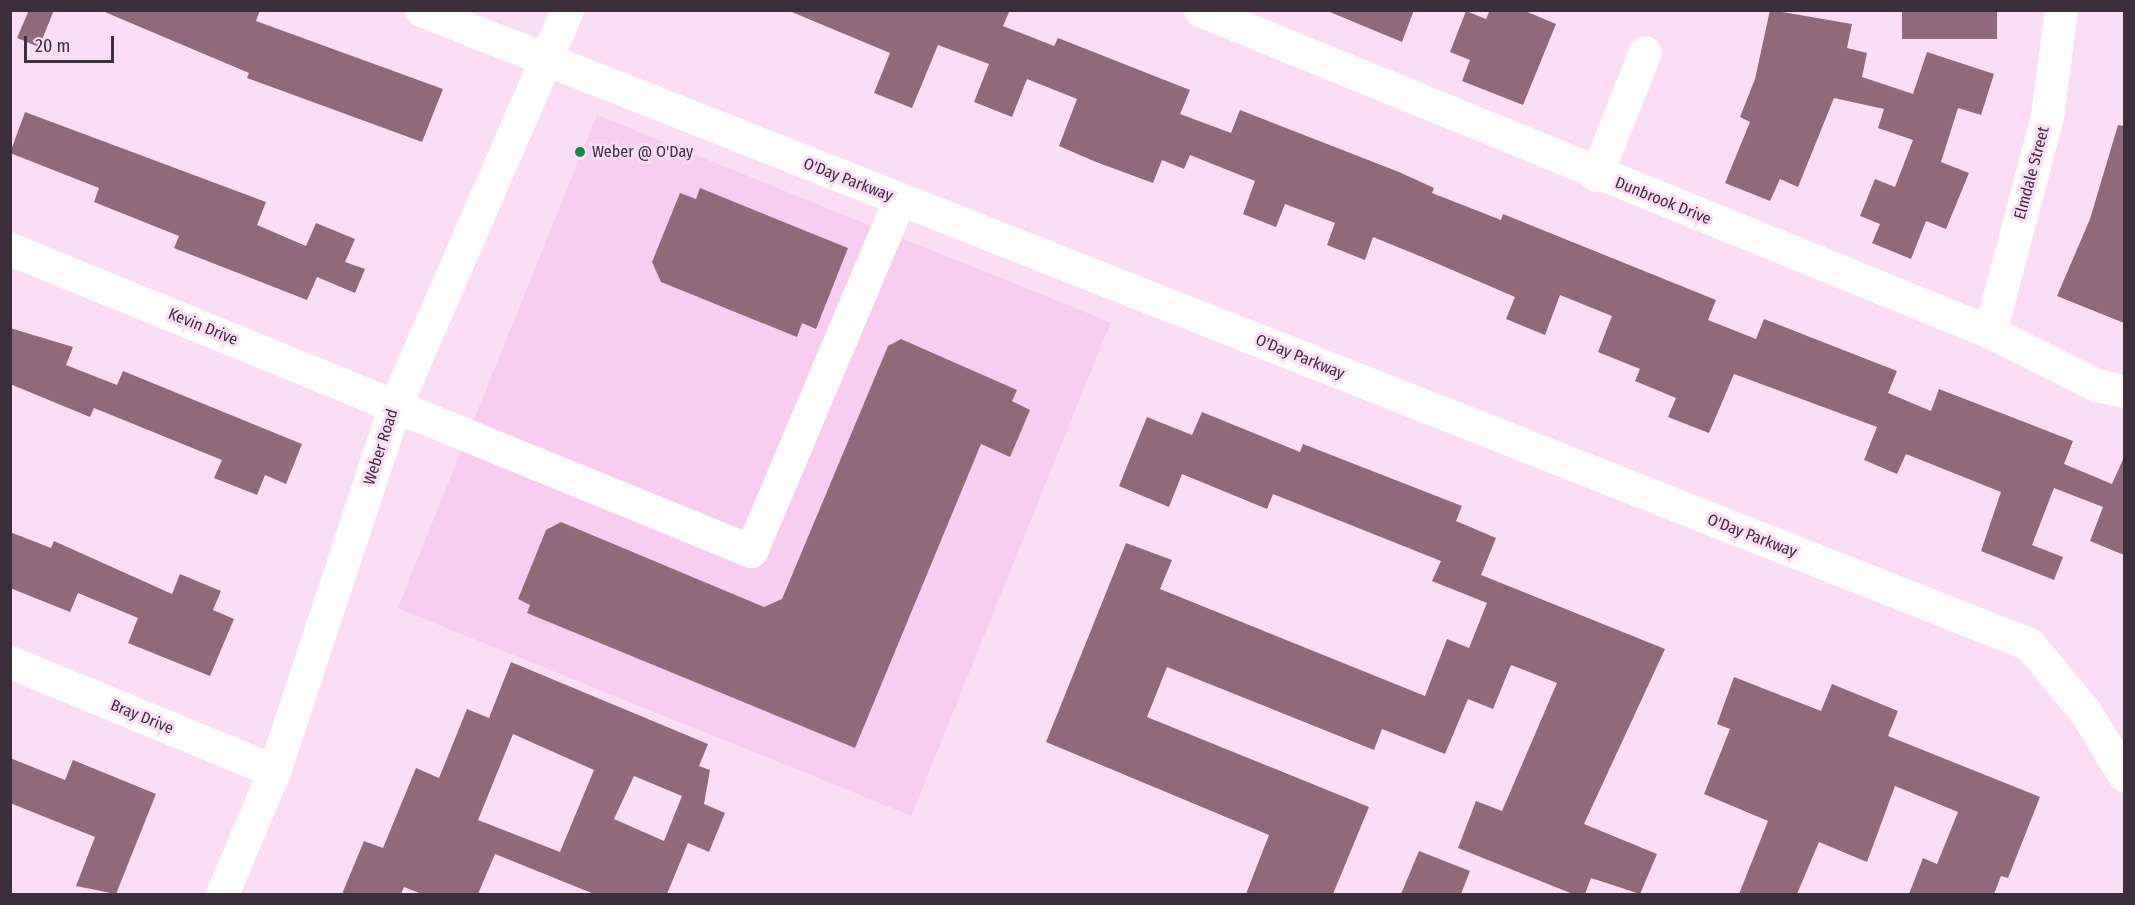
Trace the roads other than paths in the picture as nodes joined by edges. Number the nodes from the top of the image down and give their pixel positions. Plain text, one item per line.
1 (421, 10) edge
2 (567, 10) edge
3 (1200, 10) edge
4 (2061, 10) edge
5 (1645, 52) dead end
6 (543, 61) junction
7 (1596, 175) junction
8 (899, 200) junction
9 (10, 249) edge
10 (1990, 332) junction
11 (2124, 391) edge
12 (395, 406) junction
13 (10, 662) edge
14 (274, 771) junction
15 (2124, 775) edge
16 (222, 894) edge

1 - 6 street, O'Day Parkway
2 - 6 street, Weber Road
3 - 7 street, Dunbrook Drive
4 - 10 street, Elmdale Street
5 - 7 street
6 - 8 street, O'Day Parkway
6 - 12 street, Weber Road
7 - 10 street, Dunbrook Drive
8 - 12 street, Kevin Drive
8 - 15 street, O'Day Parkway
9 - 12 street, Kevin Drive
10 - 11 street, Dunbrook Drive
12 - 14 street, Weber Road
13 - 14 street, Bray Drive
14 - 16 street, Weber Road

